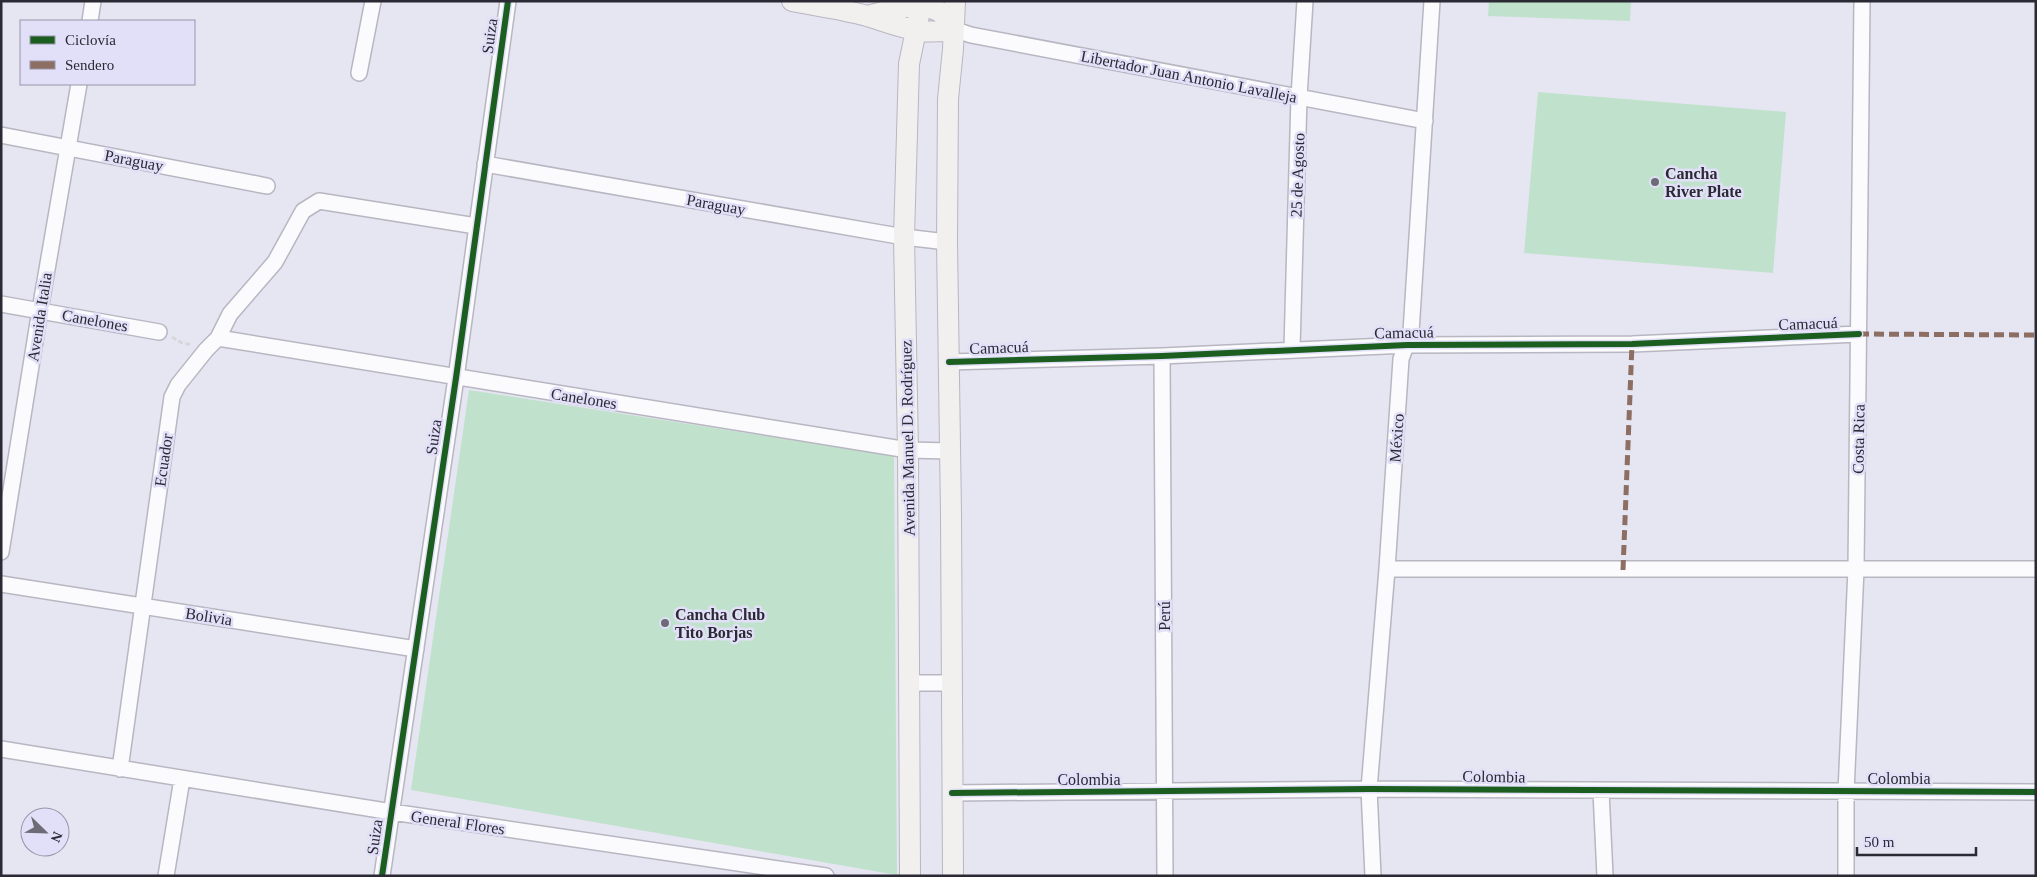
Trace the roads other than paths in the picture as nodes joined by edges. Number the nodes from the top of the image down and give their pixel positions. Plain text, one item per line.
1 (93, 1) edge
2 (373, 1) edge
3 (508, 1) edge
4 (792, 1) edge
5 (955, 1) edge
6 (1305, 1) edge
7 (1432, 1) edge
8 (1862, 1) edge
9 (921, 4) edge
10 (867, 16) junction
11 (90, 20) edge
12 (953, 29) junction
13 (915, 30) junction
14 (359, 73) dead end
15 (79, 85) edge
16 (1299, 97) junction
17 (1425, 121) junction
18 (1, 136) edge
19 (68, 147) junction
20 (485, 164) junction
21 (267, 186) dead end
22 (476, 226) junction
23 (904, 238) junction
24 (947, 242) junction
25 (1, 304) edge
26 (40, 310) junction
27 (160, 332) road end
28 (1859, 334) junction
29 (218, 338) junction
30 (1407, 345) junction
31 (1292, 348) junction
32 (1162, 356) junction
33 (950, 362) junction
34 (456, 378) junction
35 (908, 450) junction
36 (950, 451) junction
37 (1, 552) edge
38 (1387, 569) junction
39 (1856, 569) junction
40 (2036, 569) edge
41 (1, 584) edge
42 (142, 606) junction
43 (416, 649) junction
44 (909, 683) junction
45 (952, 683) junction
46 (1, 748) edge
47 (120, 769) junction
48 (182, 779) junction
49 (1368, 789) junction
50 (1601, 791) junction
51 (1164, 792) junction
52 (1846, 792) junction
53 (2036, 792) edge
54 (952, 793) junction
55 (392, 812) junction
56 (166, 876) edge
57 (382, 876) edge
58 (826, 876) edge
59 (910, 876) edge
60 (953, 876) edge
61 (1165, 876) edge
62 (1373, 876) edge
63 (1605, 876) edge
64 (1846, 876) edge

1 - 11 street
2 - 14 street
3 - 20 street, Suiza
4 - 10 street, Libertador Juan Antonio Lavalleja
5 - 12 street
6 - 16 street, 25 de Agosto
7 - 17 street, México
8 - 28 street, Costa Rica
9 - 10 street, Libertador Juan Antonio Lavalleja
9 - 12 street
9 - 13 street, Avenida Manuel D. Rodríguez
10 - 13 street, Libertador Juan Antonio Lavalleja
12 - 13 street, Libertador Juan Antonio Lavalleja
12 - 16 street, Libertador Juan Antonio Lavalleja
12 - 24 street
13 - 23 street, Avenida Manuel D. Rodríguez
15 - 19 street, Avenida Italia
16 - 17 street, Libertador Juan Antonio Lavalleja
16 - 31 street, 25 de Agosto
17 - 30 street, México
18 - 19 street, Paraguay
19 - 21 street, Paraguay
19 - 26 street, Avenida Italia
20 - 22 street, Suiza
20 - 23 street, Paraguay
22 - 29 street, Ecuador
22 - 34 street, Suiza
23 - 24 street, Paraguay
23 - 35 street, Avenida Manuel D. Rodríguez
24 - 33 street
25 - 26 street, Canelones
26 - 27 street, Canelones
26 - 37 street, Avenida Italia
28 - 30 street, Camacuá
28 - 39 street, Costa Rica
29 - 34 street, Canelones
29 - 42 street, Ecuador
30 - 31 street, Camacuá
30 - 38 street, México
31 - 32 street, Camacuá
32 - 33 street, Camacuá
32 - 51 street, Perú
33 - 36 street
34 - 35 street, Canelones
34 - 43 street, Suiza
35 - 36 street, Canelones
35 - 44 street, Avenida Manuel D. Rodríguez
36 - 45 street
38 - 39 street
38 - 49 street, México
39 - 40 street
39 - 52 street, Costa Rica
41 - 42 street, Bolivia
42 - 43 street, Bolivia
42 - 47 street, Ecuador
43 - 55 street, Suiza
44 - 45 street
44 - 59 street, Avenida Manuel D. Rodríguez
45 - 54 street
46 - 47 street, General Flores
47 - 48 street, General Flores
48 - 55 street, General Flores
48 - 56 street
49 - 50 street, Colombia
49 - 51 street, Colombia
49 - 62 street, México
50 - 52 street, Colombia
50 - 63 street
51 - 54 street, Colombia
51 - 61 street, Perú
52 - 53 street, Colombia
52 - 64 street, Costa Rica
54 - 60 street
55 - 57 street, Suiza
55 - 58 street, General Flores

